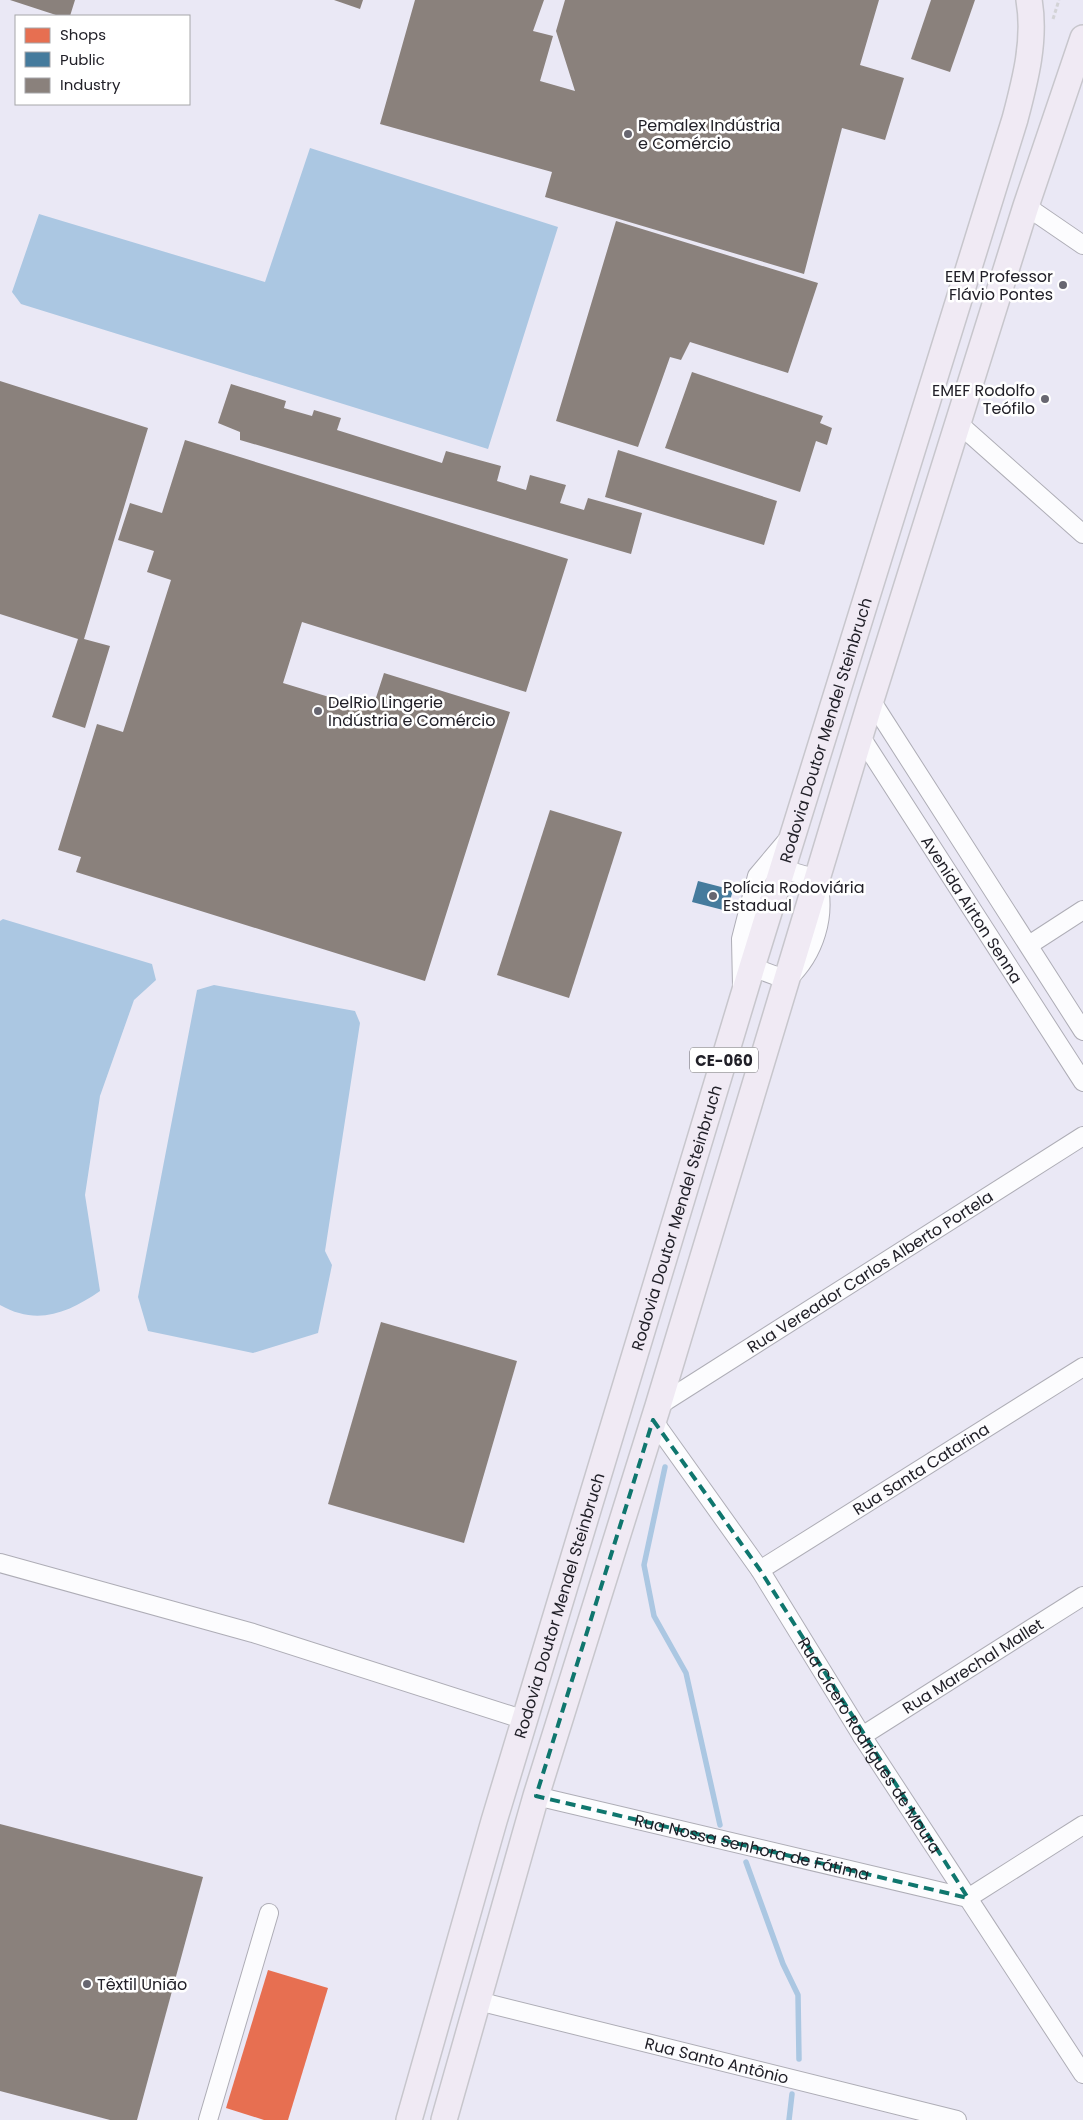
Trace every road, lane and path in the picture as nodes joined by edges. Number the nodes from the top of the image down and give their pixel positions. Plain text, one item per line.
1 (1029, 0) edge
2 (1083, 38) edge
3 (1026, 206) junction
4 (1083, 245) edge
5 (958, 423) junction
6 (1083, 534) edge
7 (871, 700) junction
8 (861, 737) junction
9 (795, 832) junction
10 (783, 869) junction
11 (817, 879) junction
12 (1083, 910) edge
13 (1029, 945) junction
14 (752, 967) junction
15 (1049, 976) junction
16 (787, 980) junction
17 (1025, 992) junction
18 (742, 1002) junction
19 (1083, 1032) edge
20 (1083, 1082) edge
21 (1083, 1136) edge
22 (1083, 1367) edge
23 (655, 1413) junction
24 (0, 1563) edge
25 (760, 1570) junction
26 (1083, 1596) edge
27 (525, 1720) junction
28 (862, 1736) junction
29 (536, 1796) junction
30 (1083, 1825) edge
31 (968, 1898) junction
32 (269, 1913) dead end
33 (478, 2001) junction
34 (1078, 2055) edge
35 (1083, 2074) edge
36 (951, 2119) edge
37 (208, 2120) edge
38 (409, 2120) edge
39 (444, 2120) edge

1 - 9 highway, Rodovia Doutor Mendel Steinbruch / CE-060
2 - 3 highway, Rodovia Doutor Mendel Steinbruch / CE-060
3 - 4 street
3 - 5 highway, Rodovia Doutor Mendel Steinbruch / CE-060
5 - 6 street
5 - 7 highway, Rodovia Doutor Mendel Steinbruch / CE-060
7 - 8 highway, Rodovia Doutor Mendel Steinbruch / CE-060
7 - 13 street, Avenida Airton Senna
8 - 11 highway, Rodovia Doutor Mendel Steinbruch / CE-060
8 - 17 street, Avenida Airton Senna
9 - 10 highway, Rodovia Doutor Mendel Steinbruch / CE-060
9 - 18 street
10 - 11 street
10 - 14 highway, Rodovia Doutor Mendel Steinbruch / CE-060
11 - 16 highway, Rodovia Doutor Mendel Steinbruch / CE-060
12 - 13 street
13 - 15 street, Avenida Airton Senna
14 - 16 street
14 - 18 highway, Rodovia Doutor Mendel Steinbruch / CE-060
15 - 17 street
15 - 19 street, Avenida Airton Senna
16 - 23 highway, Rodovia Doutor Mendel Steinbruch / CE-060
17 - 20 street, Avenida Airton Senna
18 - 27 highway, Rodovia Doutor Mendel Steinbruch / CE-060
21 - 23 street, Rua Vereador Carlos Alberto Portela
22 - 25 street, Rua Santa Catarina
23 - 25 street, Rua Cícero Rodrigues de Moura
23 - 29 highway, Rodovia Doutor Mendel Steinbruch / CE-060
24 - 27 street
25 - 28 street, Rua Cícero Rodrigues de Moura
26 - 28 street, Rua Marechal Mallet
27 - 38 highway, Rodovia Doutor Mendel Steinbruch / CE-060
28 - 31 street, Rua Cícero Rodrigues de Moura
29 - 31 street, Rua Nossa Senhora de Fátima
29 - 33 highway, Rodovia Doutor Mendel Steinbruch / CE-060
30 - 31 street
31 - 34 street, Rua Cícero Rodrigues de Moura
32 - 37 street
33 - 36 street, Rua Santo Antônio
33 - 39 highway, Rodovia Doutor Mendel Steinbruch / CE-060
34 - 35 street, Rua Cícero Rodrigues de Moura

